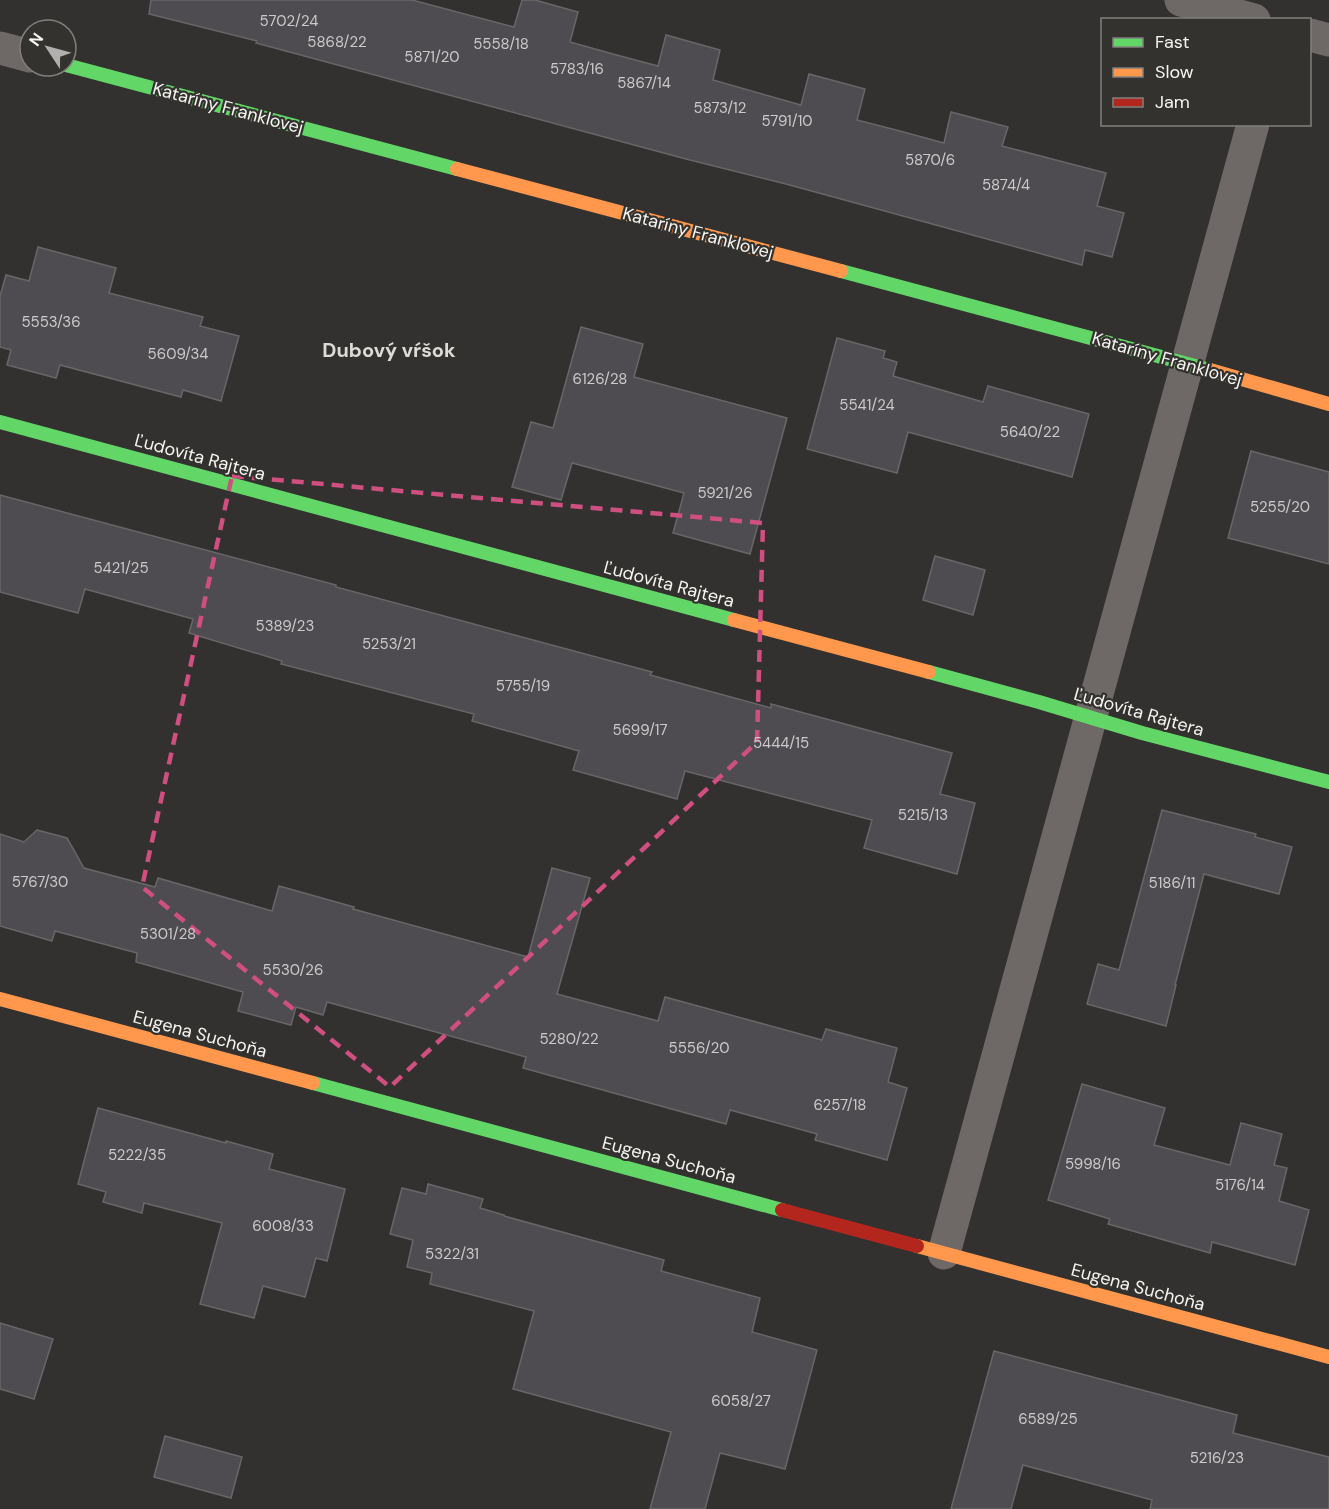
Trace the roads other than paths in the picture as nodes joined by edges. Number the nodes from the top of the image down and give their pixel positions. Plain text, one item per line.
1 (1181, 0) edge
2 (1247, 18) edge
3 (1311, 35) edge
4 (1329, 40) edge
5 (0, 48) edge
6 (18, 53) edge
7 (78, 68) edge
8 (1252, 126) edge
9 (1188, 365) junction
10 (1329, 404) edge
11 (0, 422) edge
12 (1090, 717) junction
13 (1329, 782) edge
14 (0, 999) edge
15 (944, 1253) junction
16 (1329, 1357) edge

1 - 2 street
3 - 4 street
5 - 6 street
7 - 9 street, Kataríny Franklovej
8 - 9 street
9 - 10 street, Kataríny Franklovej
9 - 12 street
11 - 12 street, Ľudovíta Rajtera
12 - 13 street, Ľudovíta Rajtera
12 - 15 street
14 - 15 street, Eugena Suchoňa
15 - 16 street, Eugena Suchoňa

